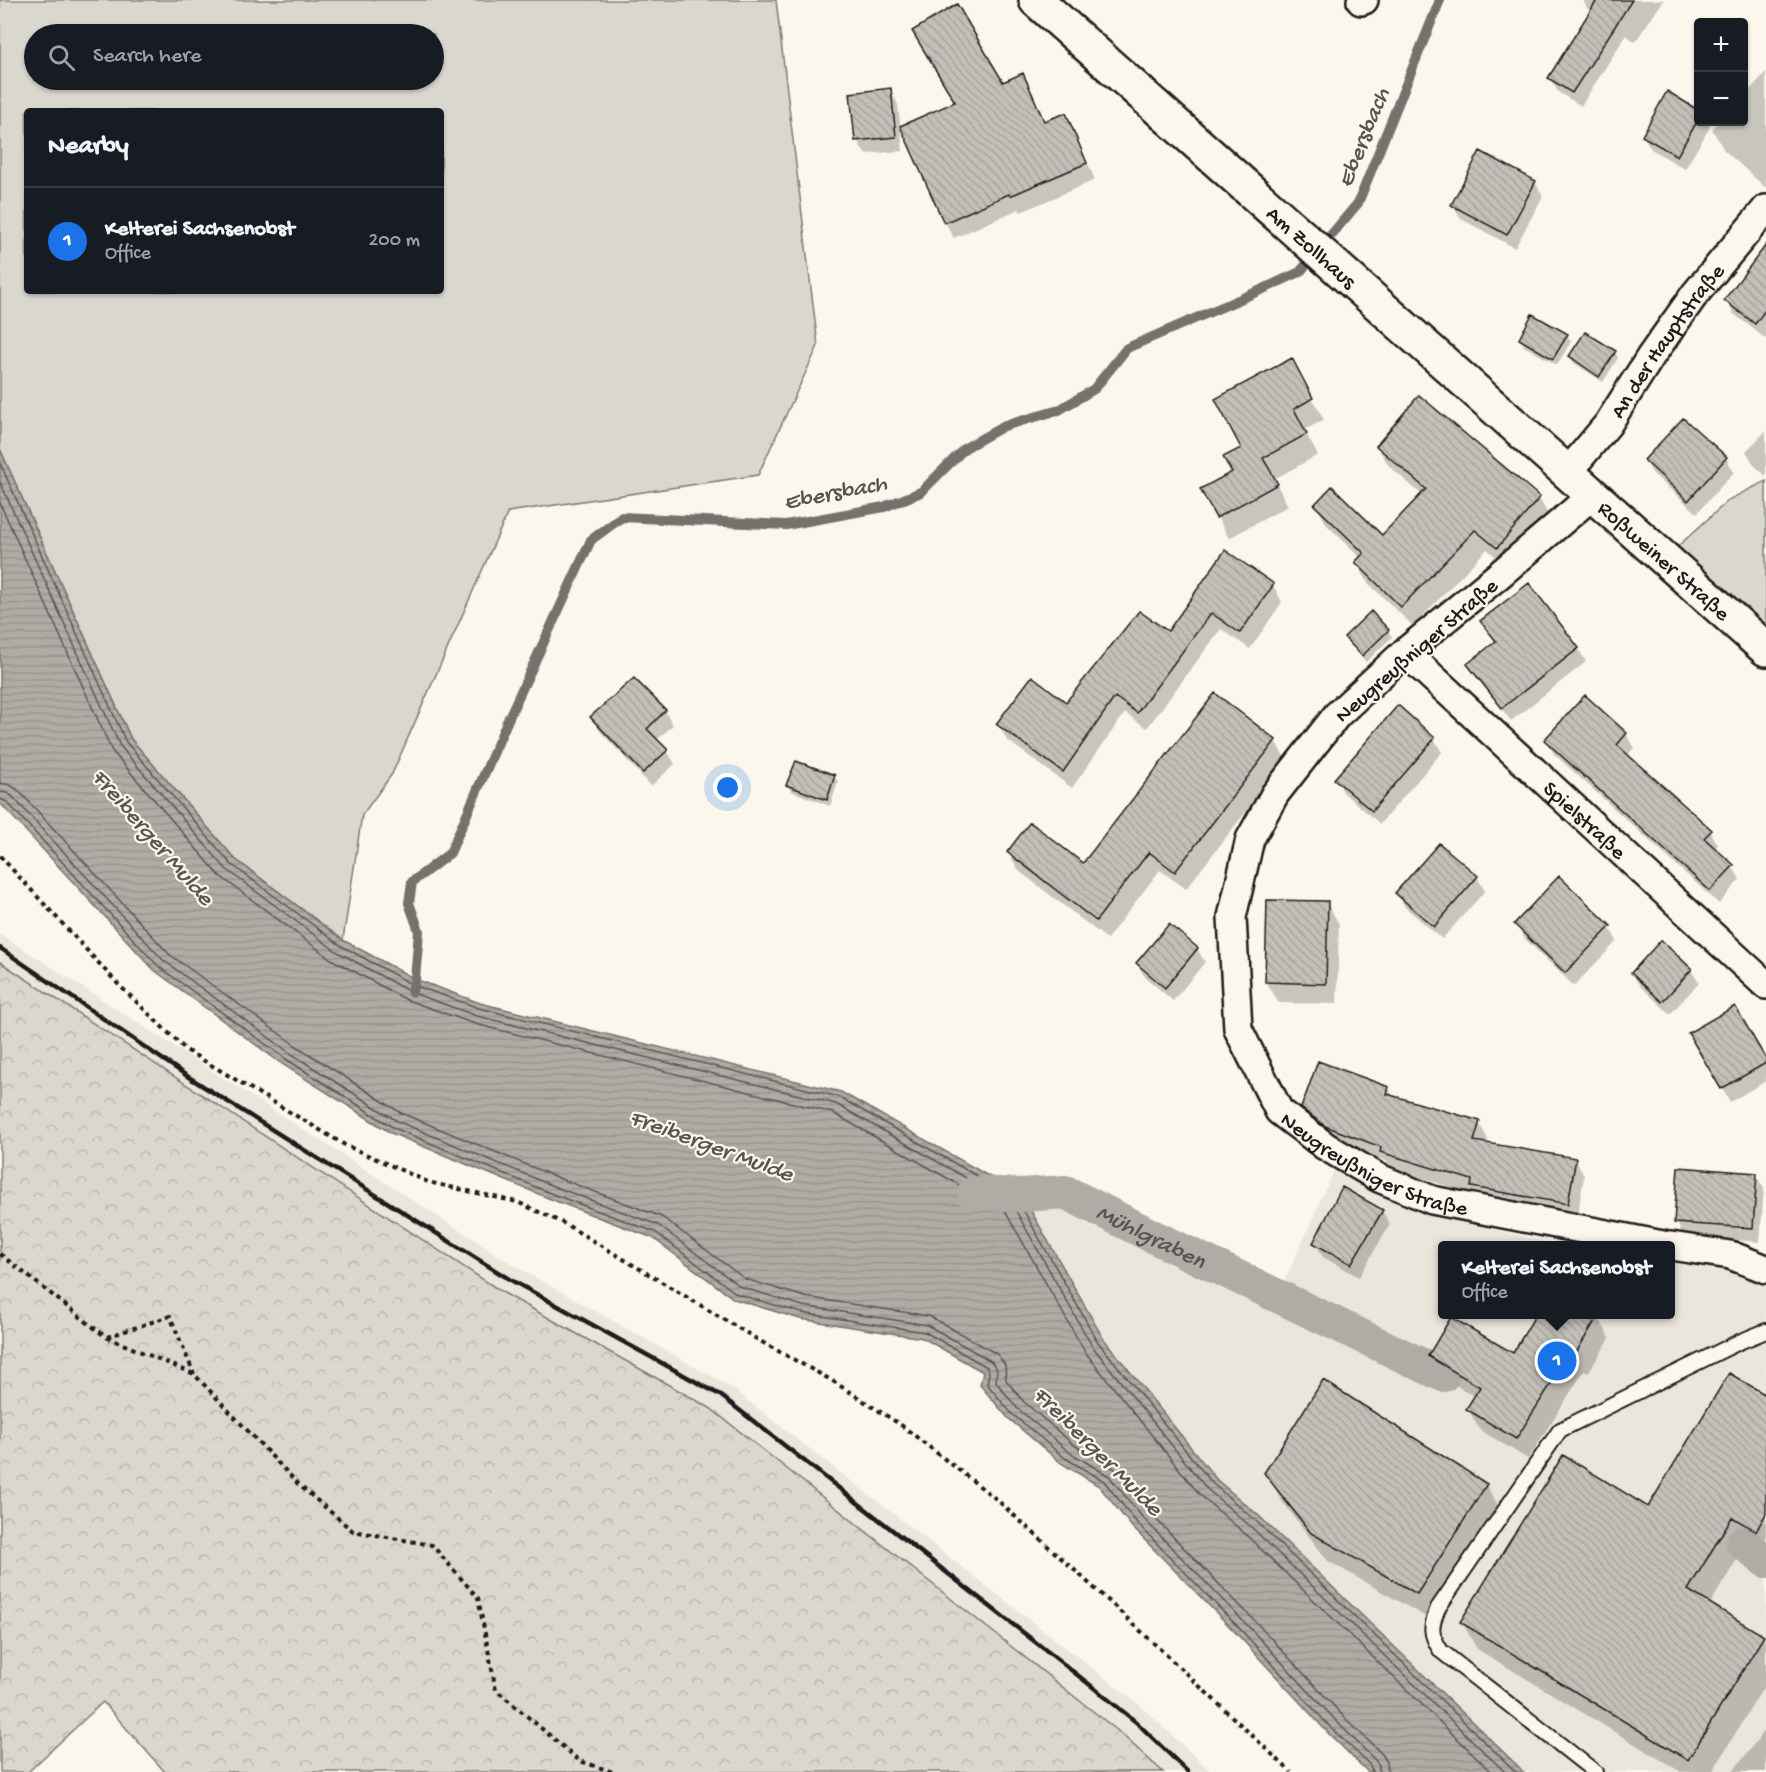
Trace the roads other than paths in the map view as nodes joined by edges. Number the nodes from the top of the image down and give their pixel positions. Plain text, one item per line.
1 (1036, 0) edge
2 (1766, 208) edge
3 (1579, 483) junction
4 (1766, 650) edge
5 (1405, 652) junction
6 (1766, 985) edge
7 (1644, 1241) edge
8 (1675, 1247) edge
9 (1766, 1269) edge
10 (1766, 1331) edge
11 (1595, 1772) edge

1 - 3 main road, Am Zollhaus
2 - 3 street, An der Hauptstraße
3 - 4 main road, Roßweiner Straße
3 - 5 street, Neugreußniger Straße
5 - 6 street, Spielstraße
5 - 7 street, Neugreußniger Straße
8 - 9 street, Neugreußniger Straße
10 - 11 lane

